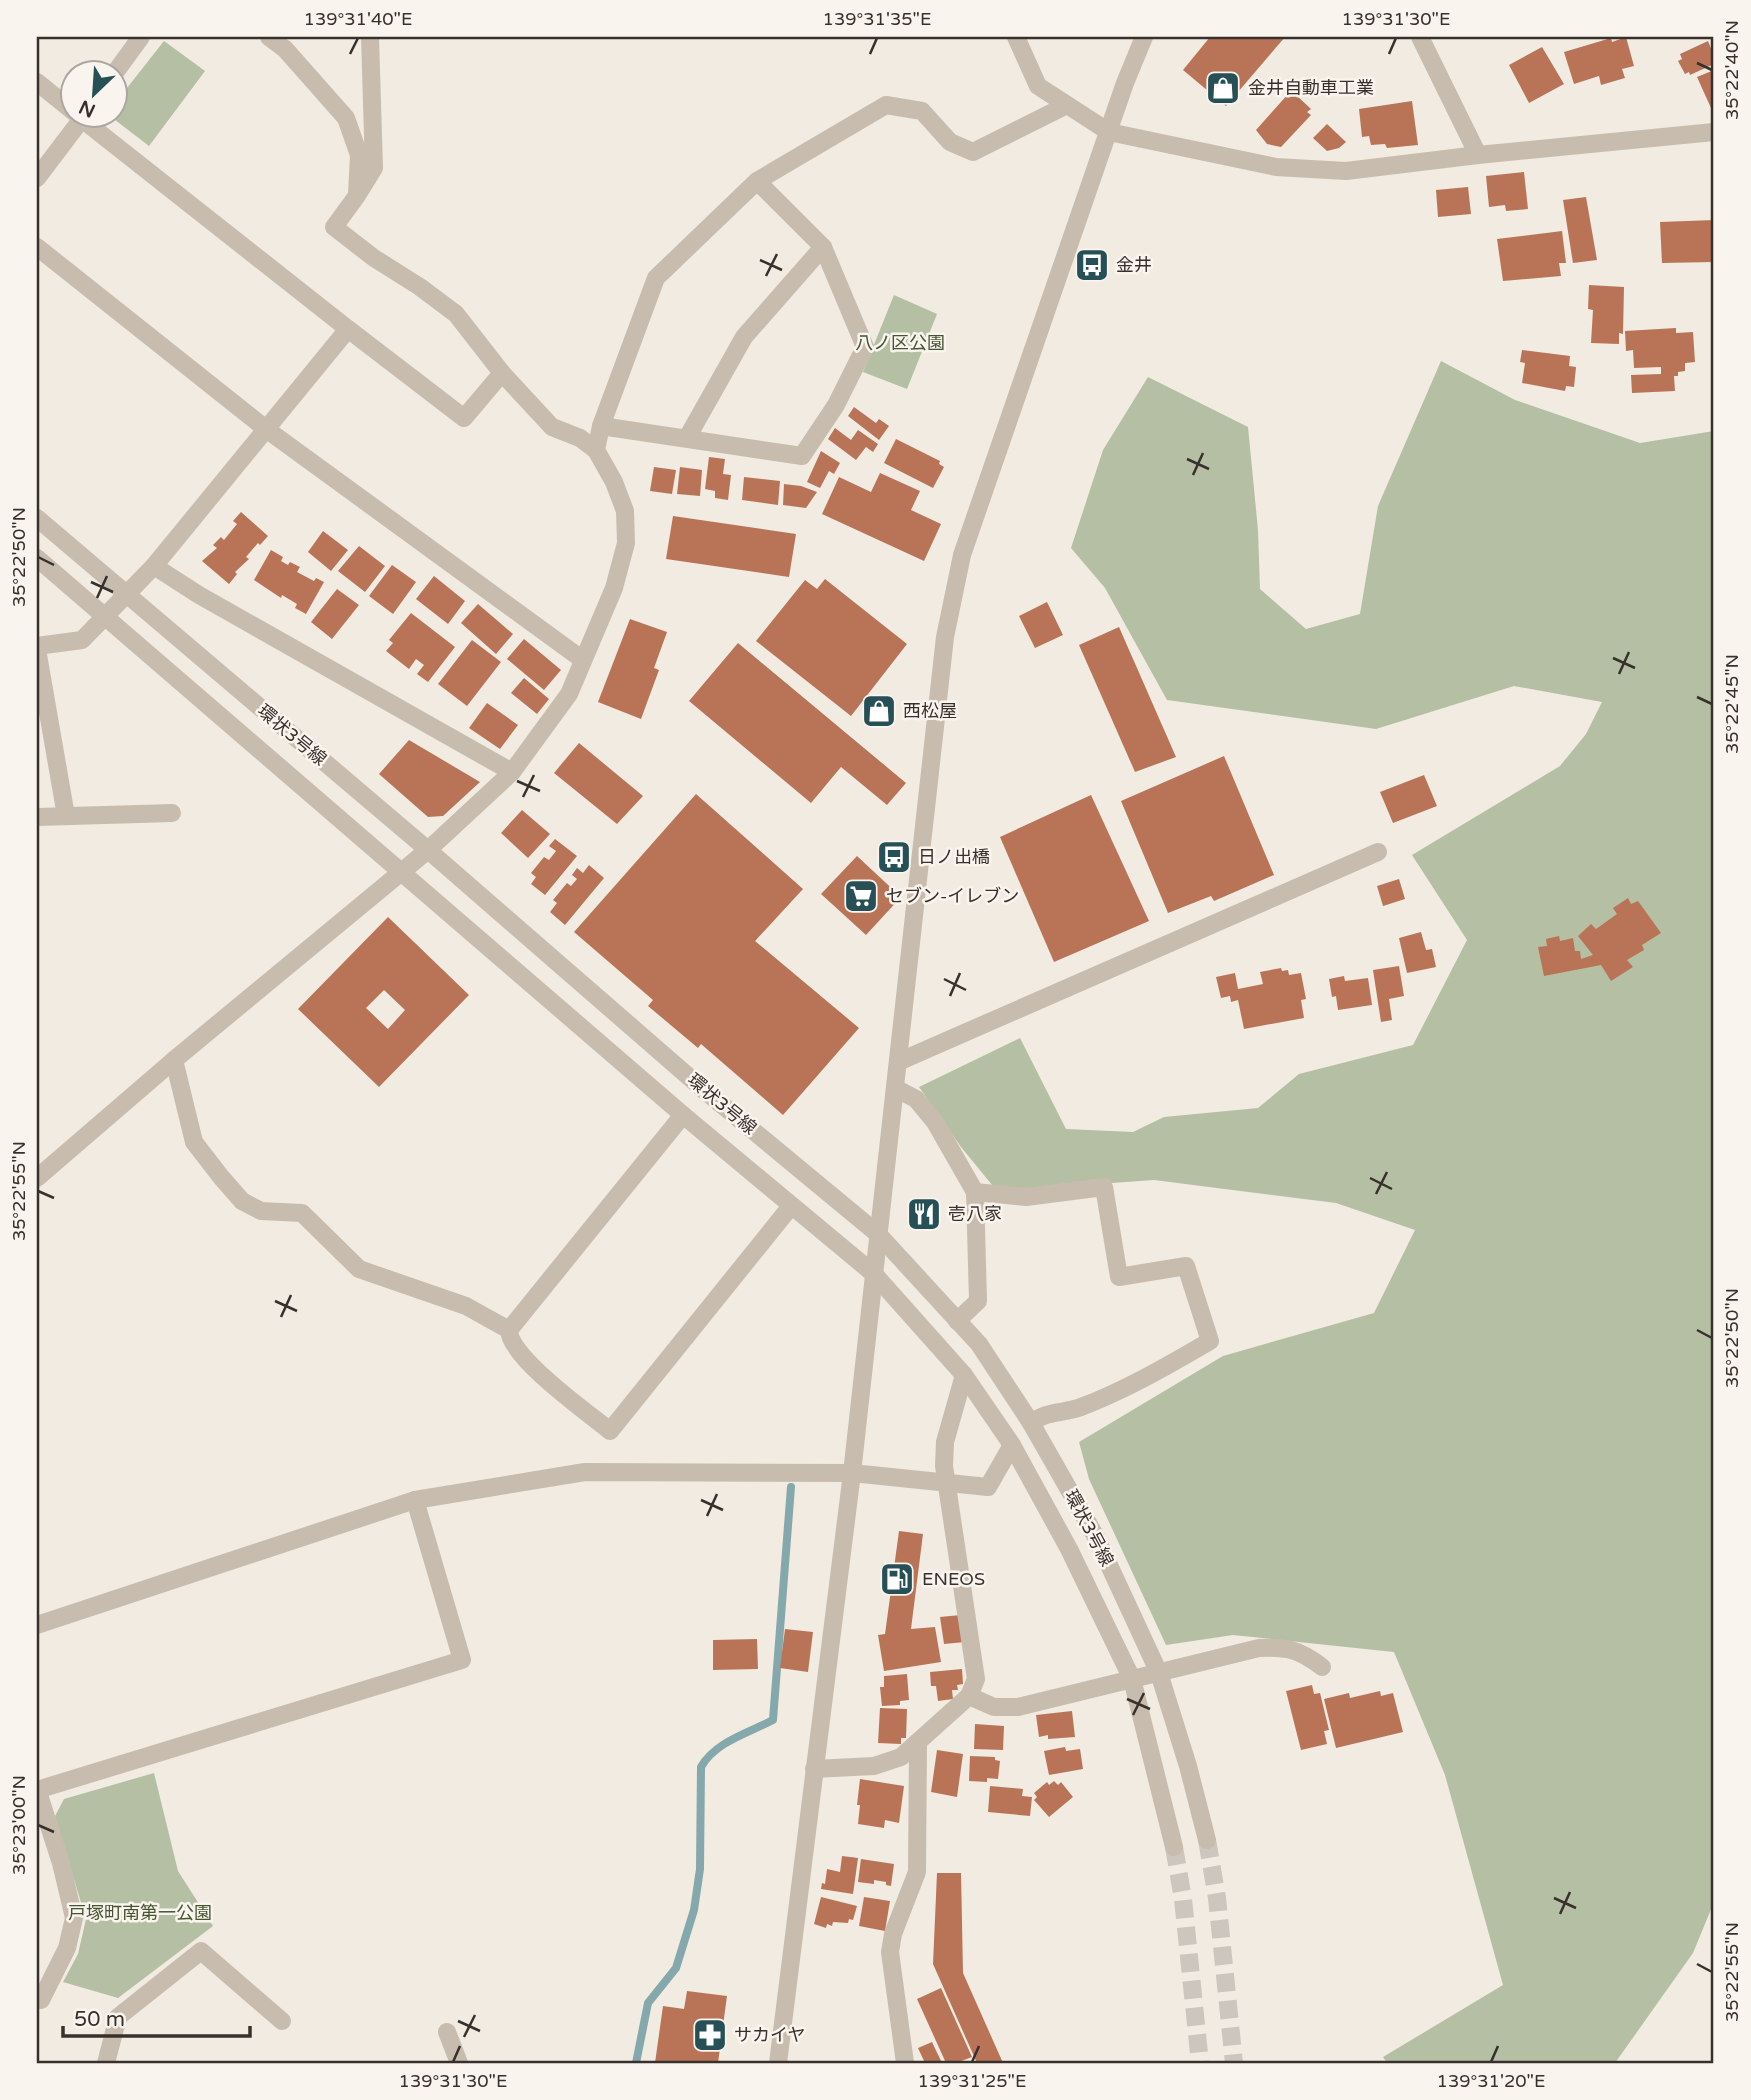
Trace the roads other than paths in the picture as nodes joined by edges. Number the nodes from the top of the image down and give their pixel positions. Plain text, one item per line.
1 (141, 37) edge
2 (269, 37) edge
3 (370, 37) edge
4 (1016, 37) edge
5 (1144, 37) edge
6 (1420, 37) edge
7 (124, 60) edge
8 (37, 82) edge
9 (60, 101) edge
10 (1067, 105) junction
11 (70, 130) edge
12 (97, 130) edge
13 (1109, 132) junction
14 (1714, 132) edge
15 (1478, 155) junction
16 (37, 178) edge
17 (757, 181) junction
18 (356, 197) junction
19 (37, 247) edge
20 (823, 247) junction
21 (348, 329) junction
22 (502, 373) junction
23 (601, 426) junction
24 (266, 429) junction
25 (687, 438) junction
26 (596, 450) junction
27 (37, 518) edge
28 (37, 558) edge
29 (154, 566) junction
30 (127, 594) junction
31 (105, 615) junction
32 (37, 648) edge
33 (583, 660) junction
34 (512, 772) junction
35 (172, 813) dead end
36 (66, 816) junction
37 (37, 817) edge
38 (428, 850) junction
39 (1378, 852) dead end
40 (402, 871) junction
41 (174, 1060) junction
42 (898, 1062) junction
43 (895, 1088) junction
44 (683, 1115) junction
45 (37, 1178) edge
46 (975, 1192) junction
47 (791, 1206) junction
48 (878, 1234) junction
49 (874, 1274) junction
50 (957, 1321) junction
51 (509, 1330) junction
52 (964, 1375) junction
53 (1031, 1423) junction
54 (1012, 1445) junction
55 (852, 1473) junction
56 (946, 1481) junction
57 (415, 1500) junction
58 (37, 1625) edge
59 (1322, 1667) dead end
60 (1159, 1673) junction
61 (1132, 1679) junction
62 (969, 1696) junction
63 (918, 1742) junction
64 (814, 1769) junction
65 (37, 1790) edge
66 (1207, 1840) tunnel mouth
67 (1174, 1847) tunnel mouth
68 (41, 2000) dead end
69 (282, 2021) dead end
70 (447, 2032) dead end
71 (106, 2063) edge
72 (459, 2063) edge
73 (778, 2063) edge
74 (905, 2063) edge

1 - 7 street
2 - 18 street
3 - 18 street
4 - 10 street
5 - 13 street
6 - 15 street
8 - 9 street
10 - 13 street
10 - 17 street
11 - 16 street
12 - 21 street
13 - 15 street
13 - 42 street
14 - 15 street
17 - 20 street
17 - 23 street
18 - 22 street
19 - 24 street
20 - 25 street
20 - 25 street
21 - 22 street
21 - 24 street
22 - 26 street
23 - 25 street
23 - 26 street
24 - 29 street
24 - 33 street
26 - 33 street
27 - 30 street, 環状3号線
28 - 31 street, 環状3号線
29 - 30 street
29 - 34 street
30 - 31 street
30 - 38 street, 環状3号線
31 - 32 street
31 - 40 street, 環状3号線
32 - 36 street
33 - 34 street
34 - 38 street
35 - 36 street
36 - 37 street
38 - 40 street
38 - 48 street, 環状3号線
39 - 42 street
40 - 41 street
40 - 44 street, 環状3号線
41 - 45 street
41 - 51 street
42 - 43 street
43 - 46 street
43 - 48 street
44 - 47 street, 環状3号線
44 - 51 street
46 - 50 street
46 - 53 street
47 - 49 street, 環状3号線
47 - 51 street
48 - 49 street
48 - 50 street, 環状3号線
49 - 52 street, 環状3号線
49 - 55 street
50 - 53 street, 環状3号線
52 - 54 street, 環状3号線
52 - 56 street
53 - 60 street, 環状3号線
54 - 56 street
54 - 61 street, 環状3号線
55 - 56 street
55 - 57 street
55 - 64 street
56 - 62 street
57 - 58 street
57 - 65 street
59 - 60 street
60 - 61 street
60 - 66 street, 環状3号線
61 - 62 street
61 - 67 street, 環状3号線
62 - 63 street
63 - 64 street
63 - 74 street
64 - 73 street
65 - 68 street
69 - 71 street
70 - 72 street

